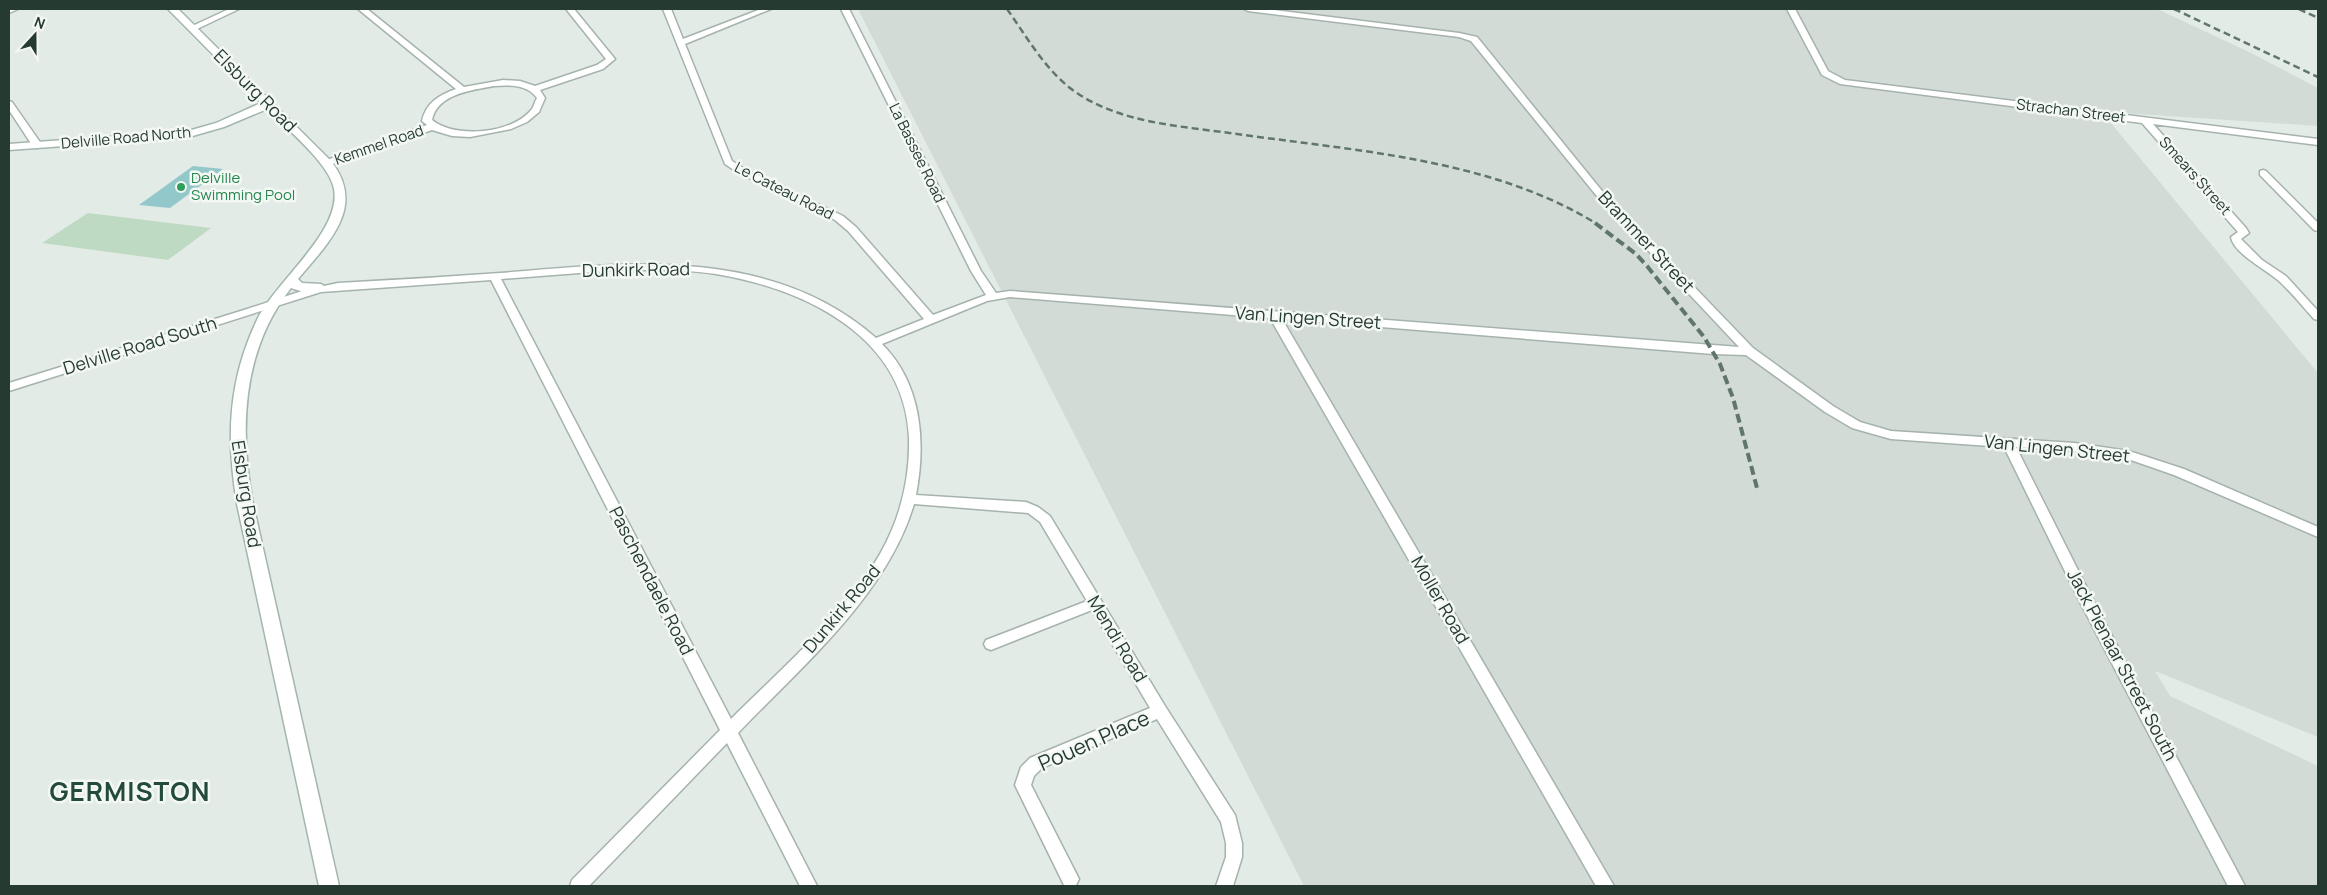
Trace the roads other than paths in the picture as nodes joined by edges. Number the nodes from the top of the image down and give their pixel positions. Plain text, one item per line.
1 (14, 9) edge
2 (173, 9) edge
3 (235, 9) edge
4 (362, 9) edge
5 (570, 9) edge
6 (667, 9) edge
7 (767, 9) edge
8 (845, 9) edge
9 (1248, 9) edge
10 (1792, 9) edge
11 (9, 11) edge
12 (192, 28) junction
13 (681, 43) junction
14 (535, 89) junction
15 (462, 90) junction
16 (9, 104) edge
17 (267, 105) junction
18 (2145, 120) junction
19 (431, 127) junction
20 (2318, 142) edge
21 (37, 145) junction
22 (9, 146) edge
23 (327, 163) junction
24 (2263, 173) dead end
25 (2306, 216) junction
26 (2318, 216) edge
27 (2318, 228) edge
28 (494, 276) junction
29 (292, 279) junction
30 (321, 288) junction
31 (992, 296) junction
32 (272, 306) junction
33 (2314, 308) edge
34 (1274, 315) junction
35 (2318, 317) edge
36 (931, 320) junction
37 (876, 342) junction
38 (1749, 351) junction
39 (9, 387) edge
40 (1844, 418) joint
41 (2008, 443) junction
42 (908, 499) junction
43 (2318, 532) edge
44 (1096, 603) junction
45 (991, 644) dead end
46 (1160, 712) junction
47 (729, 732) junction
48 (1070, 879) dead end
49 (329, 886) edge
50 (578, 886) edge
51 (809, 886) edge
52 (1225, 886) edge
53 (1605, 886) edge
54 (2237, 886) edge

1 - 11 street
2 - 12 main road, Elsburg Road
3 - 12 street
4 - 15 street
5 - 14 street
6 - 13 street, Le Cateau Road
7 - 13 street
8 - 31 street, La Bassee Road
9 - 38 street, Brammer Street
10 - 18 street, Strachan Street
12 - 17 main road, Elsburg Road
13 - 36 street, Le Cateau Road
14 - 15 street
14 - 19 street
15 - 19 street
16 - 21 street
17 - 21 main road, Delville Road North
17 - 23 main road, Elsburg Road
18 - 20 street, Strachan Street
18 - 33 street, Smears Street
19 - 23 street, Kemmel Road
21 - 22 main road, Delville Road North
23 - 29 main road, Elsburg Road
24 - 25 street
25 - 26 street
25 - 27 street
28 - 30 street, Dunkirk Road
28 - 37 street, Dunkirk Road
28 - 47 street, Paschendaele Road
29 - 30 main road
29 - 32 main road, Elsburg Road
30 - 32 street, Dunkirk Road
31 - 34 street, Van Lingen Street
31 - 36 street, Van Lingen Street
32 - 39 street, Delville Road South
32 - 49 main road, Elsburg Road
33 - 35 street
34 - 38 street, Van Lingen Street
34 - 53 street, Moller Road
36 - 37 street, Van Lingen Street
37 - 42 street, Dunkirk Road
38 - 40 street, Brammer Street
40 - 41 street, Van Lingen Street
41 - 43 street, Van Lingen Street
41 - 54 street, Jack Pienaar Street South
42 - 44 street, Mendi Road
42 - 47 street, Dunkirk Road
44 - 45 street
44 - 46 street, Mendi Road
46 - 48 street, Pouen Place
46 - 52 street, Mendi Road
47 - 50 street, Dunkirk Road
47 - 51 street, Paschendaele Road

